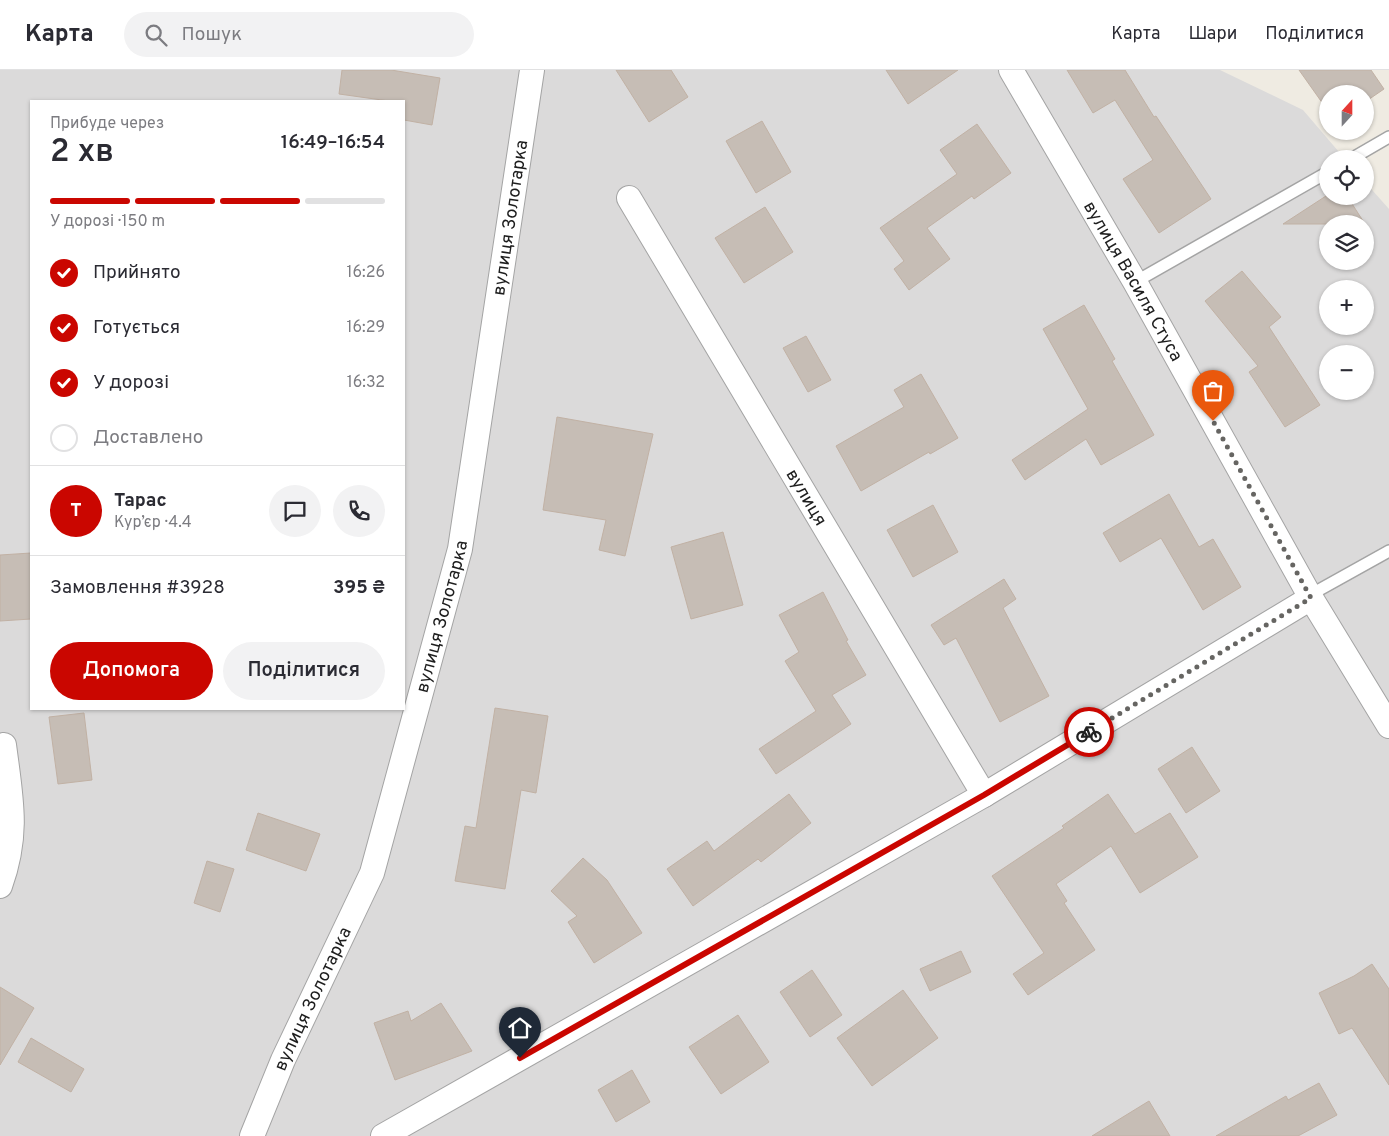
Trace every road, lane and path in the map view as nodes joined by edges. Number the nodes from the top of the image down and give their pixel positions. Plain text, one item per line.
1 (532, 70) edge
2 (1011, 70) edge
3 (1389, 137) edge
4 (1367, 150) edge
5 (1319, 177) edge
6 (629, 198) dead end
7 (1135, 282) junction
8 (1389, 551) edge
9 (1311, 597) junction
10 (1389, 726) edge
11 (4, 745) dead end
12 (984, 795) junction
13 (0, 886) edge
14 (252, 1136) edge
15 (383, 1136) edge

1 - 14 street, вулиця Золотарка
2 - 7 street, вулиця Василя Стуса
3 - 4 lane
5 - 7 lane
6 - 12 street, вулиця
7 - 9 street, вулиця Василя Стуса
8 - 9 lane
9 - 10 street, вулиця Василя Стуса
9 - 12 street
11 - 13 street
12 - 15 street

